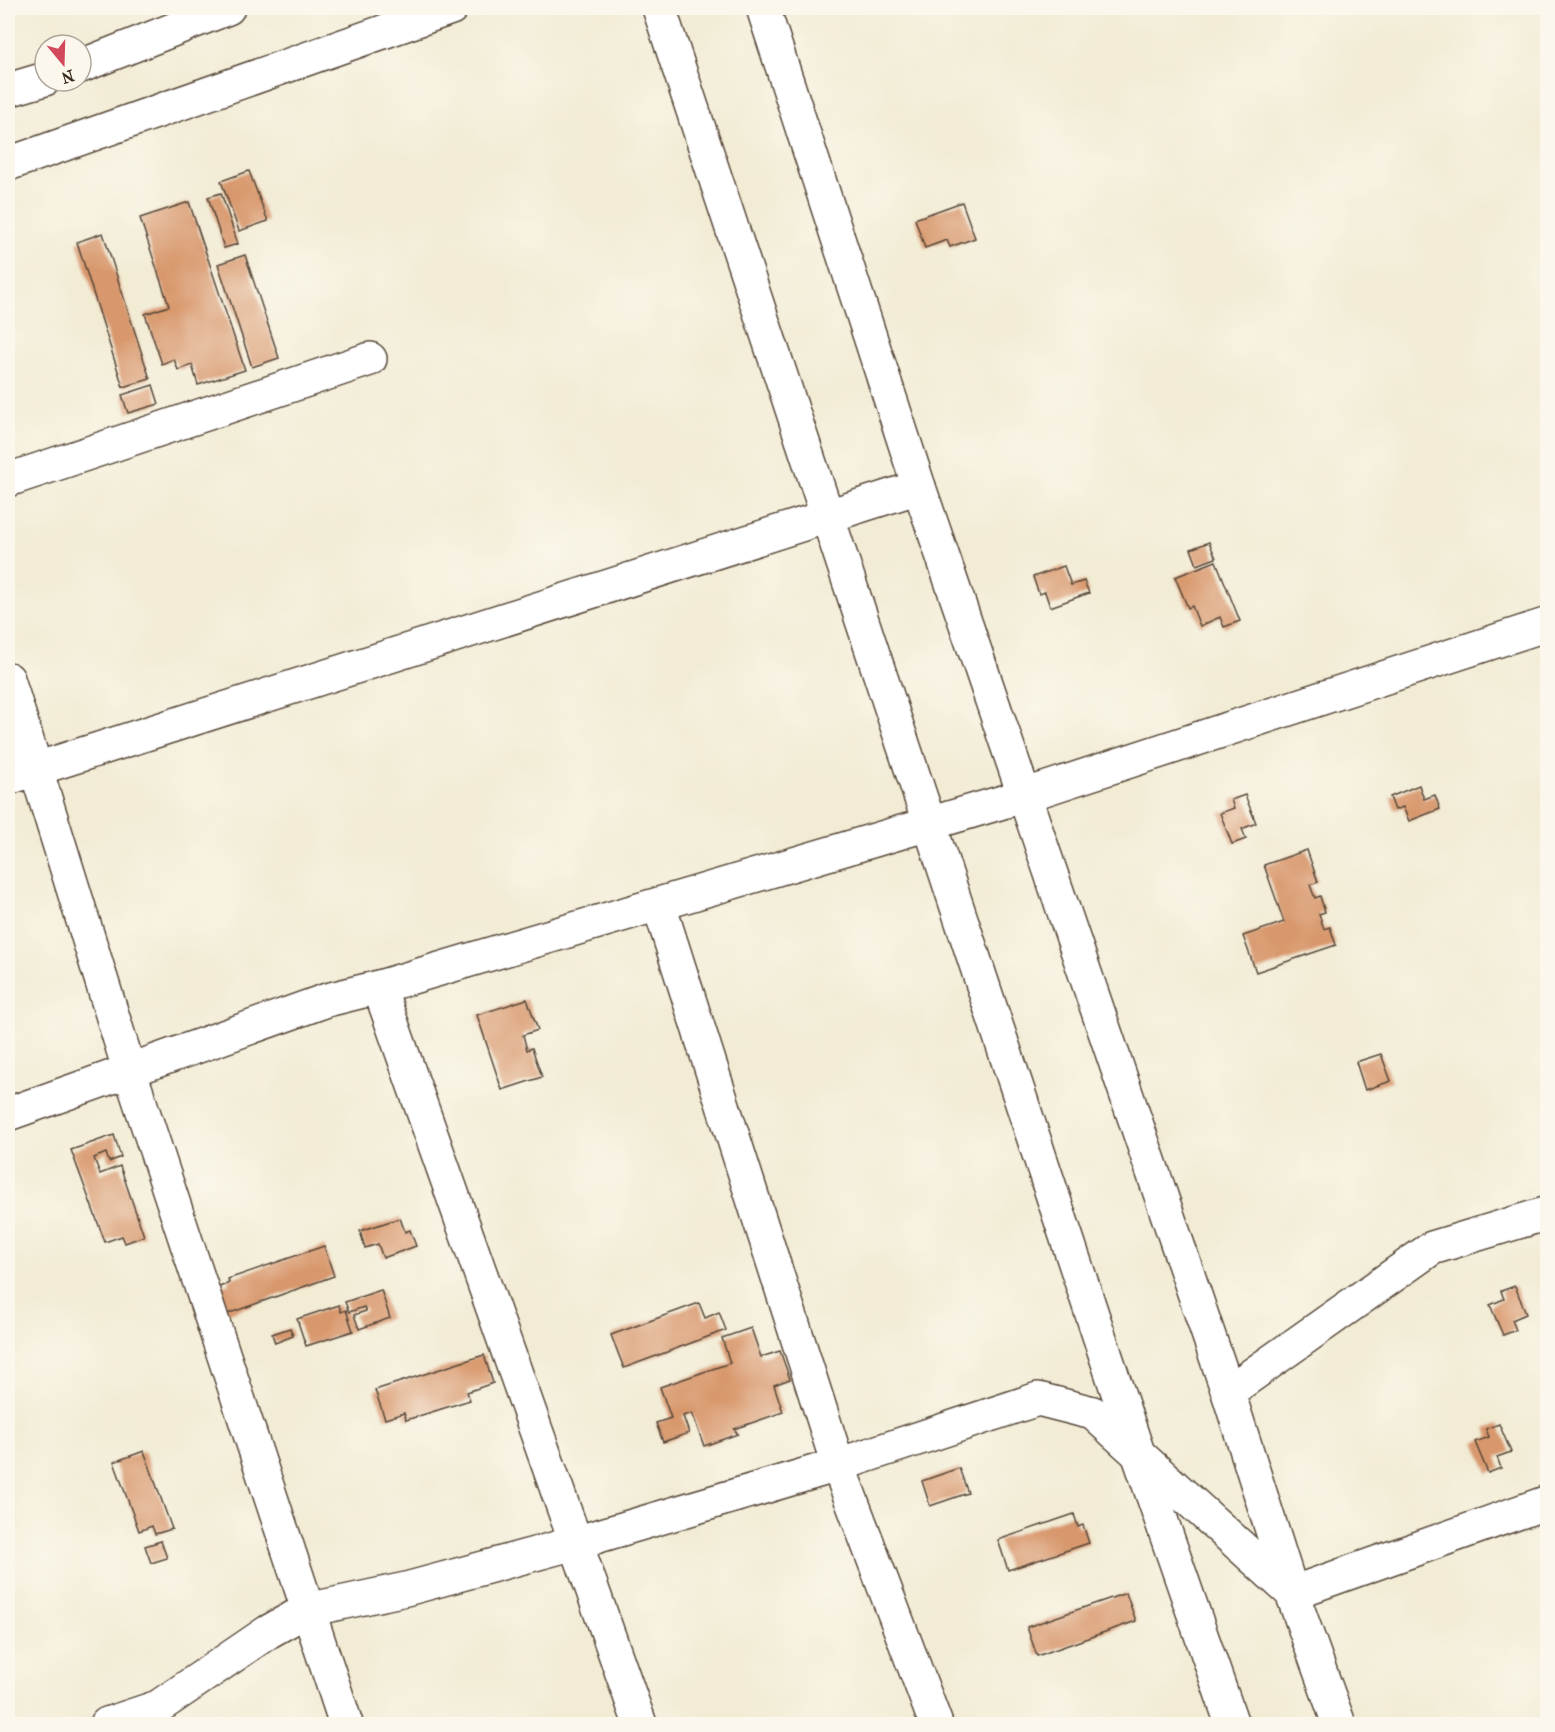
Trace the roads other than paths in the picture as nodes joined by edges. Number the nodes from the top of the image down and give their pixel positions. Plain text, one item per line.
1 (228, 8) edge
2 (451, 8) edge
3 (659, 8) edge
4 (763, 8) edge
5 (93, 61) edge
6 (33, 83) edge
7 (8, 90) edge
8 (8, 164) edge
9 (370, 359) dead end
10 (8, 480) edge
11 (919, 487) junction
12 (827, 516) junction
13 (1548, 624) edge
14 (8, 679) edge
15 (21, 773) edge
16 (1023, 796) junction
17 (929, 824) junction
18 (659, 904) junction
19 (379, 987) junction
20 (129, 1069) junction
21 (8, 1114) edge
22 (1548, 1213) edge
23 (1228, 1392) junction
24 (1138, 1453) junction
25 (838, 1465) junction
26 (1548, 1502) edge
27 (575, 1543) junction
28 (1292, 1593) junction
29 (308, 1610) junction
30 (107, 1725) edge
31 (346, 1725) edge
32 (640, 1725) edge
33 (936, 1725) edge
34 (1232, 1725) edge
35 (1339, 1725) edge

1 - 5 street
2 - 8 street
3 - 12 street
4 - 11 street
6 - 7 street
9 - 10 street
11 - 12 street
11 - 16 street
12 - 15 street
12 - 17 street
13 - 16 street
14 - 15 street
15 - 20 street
16 - 17 street
16 - 23 street
17 - 18 street
17 - 24 street
18 - 19 street
18 - 25 street
19 - 20 street
19 - 27 street
20 - 21 street
20 - 29 street
22 - 23 street
23 - 28 street
24 - 25 street
24 - 28 street
24 - 34 street
25 - 27 street
25 - 33 street
26 - 28 street
27 - 29 street
27 - 32 street
28 - 35 street
29 - 30 street
29 - 31 street

